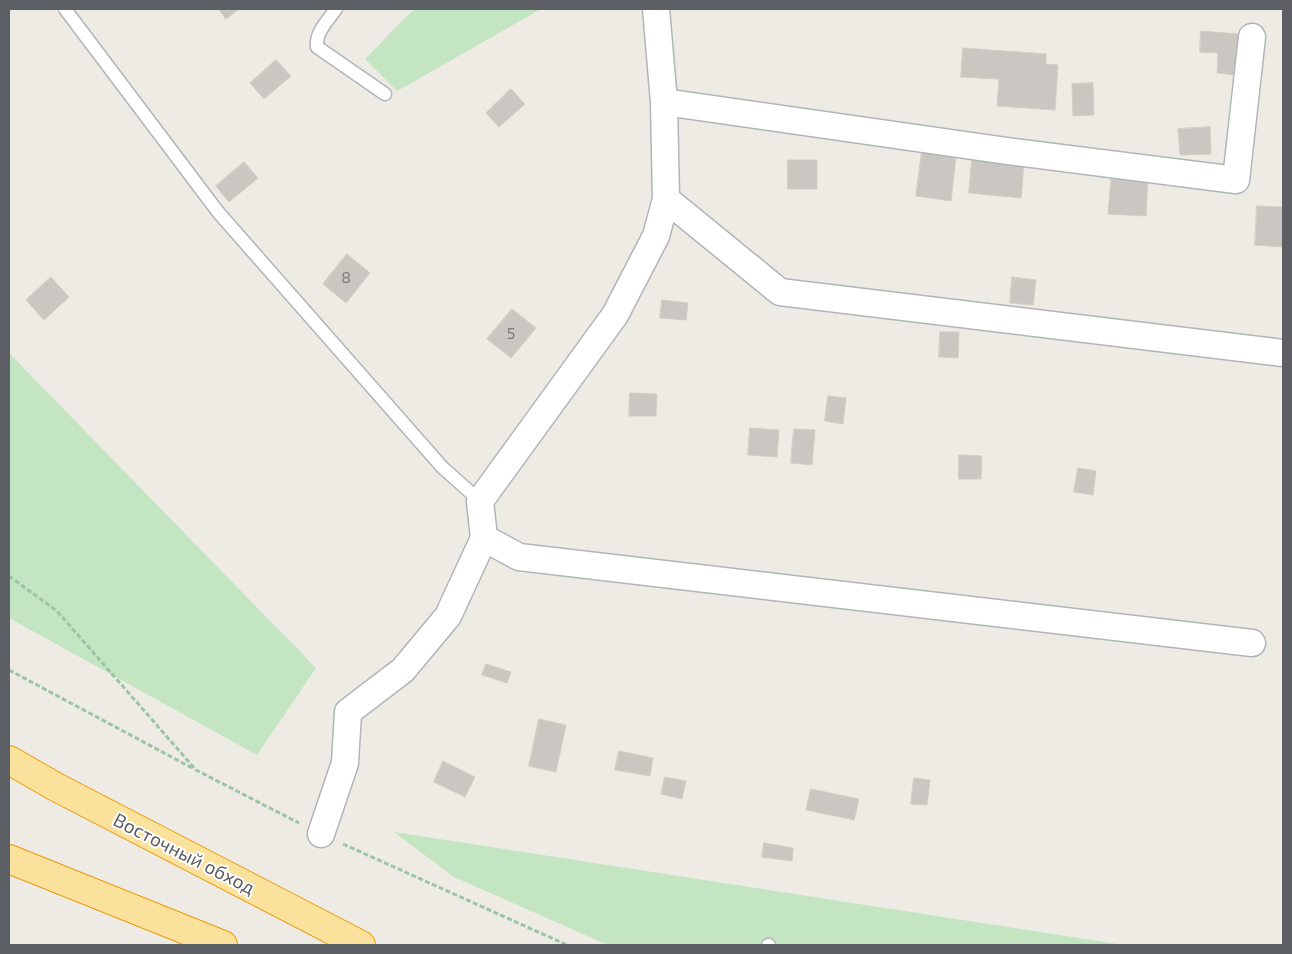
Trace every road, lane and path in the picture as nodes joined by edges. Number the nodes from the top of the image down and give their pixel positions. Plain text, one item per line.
1 (65, 9) edge
2 (336, 9) edge
3 (656, 9) edge
4 (1252, 37) dead end
5 (385, 94) dead end
6 (664, 102) junction
7 (666, 199) junction
8 (1283, 353) edge
9 (480, 501) junction
10 (484, 538) junction
11 (9, 576) edge
12 (1252, 643) dead end
13 (9, 670) edge
14 (9, 760) edge
15 (196, 770) junction
16 (321, 834) junction
17 (9, 859) edge
18 (222, 945) edge
19 (361, 945) edge
20 (567, 945) edge

1 - 9 lane
2 - 5 lane
3 - 6 street
4 - 6 street
6 - 7 street
7 - 8 street
7 - 9 street
9 - 10 street
10 - 12 street
10 - 16 street
11 - 15 path
13 - 15 path
14 - 19 highway, Восточный обход
15 - 16 path
16 - 20 path
17 - 18 highway

